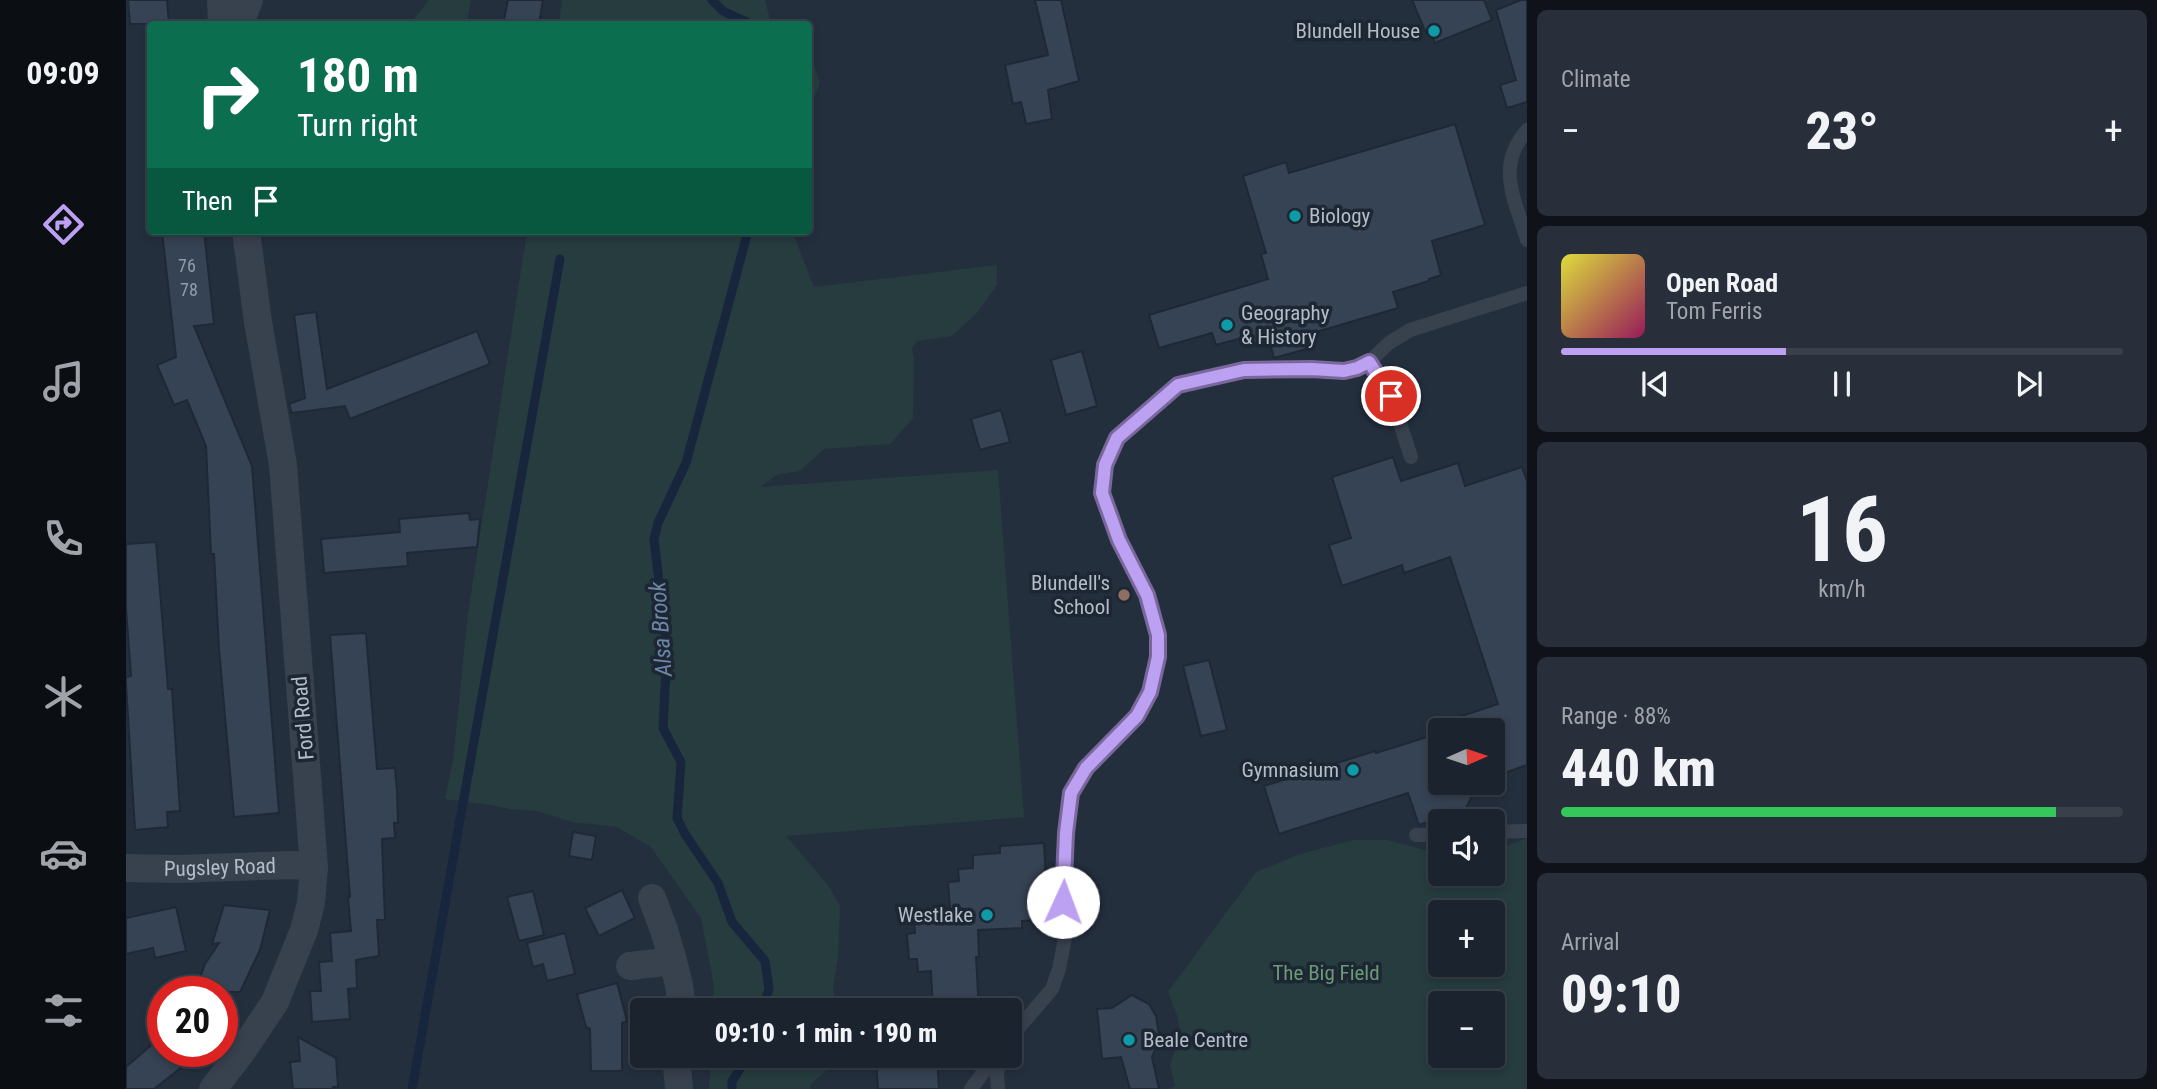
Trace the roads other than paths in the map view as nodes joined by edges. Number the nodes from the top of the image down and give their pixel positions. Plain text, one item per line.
1 (221, 0) edge
2 (249, 0) edge
3 (222, 21) edge
4 (240, 21) edge
5 (1527, 130) edge
6 (247, 235) edge
7 (1527, 240) edge
8 (1527, 293) edge
9 (1369, 362) junction
10 (1411, 457) dead end
11 (1527, 831) edge
12 (1505, 832) edge
13 (1416, 835) dead end
14 (1428, 835) edge
15 (314, 867) junction
16 (126, 868) edge
17 (652, 898) dead end
18 (673, 961) junction
19 (629, 966) dead end
20 (681, 998) edge
21 (1022, 1024) edge
22 (677, 1068) edge
23 (986, 1068) edge
24 (999, 1068) edge
25 (216, 1088) edge
26 (679, 1089) edge
27 (971, 1089) edge
28 (998, 1089) edge

1 - 3 street
2 - 4 street
5 - 7 lane
6 - 15 street, Ford Road
8 - 9 lane
9 - 10 lane
9 - 21 lane
11 - 12 lane
13 - 14 lane
15 - 16 street, Pugsley Road
15 - 25 street, Ford Road
17 - 18 street
18 - 19 street
18 - 20 street
22 - 26 street
23 - 27 lane
24 - 28 lane

